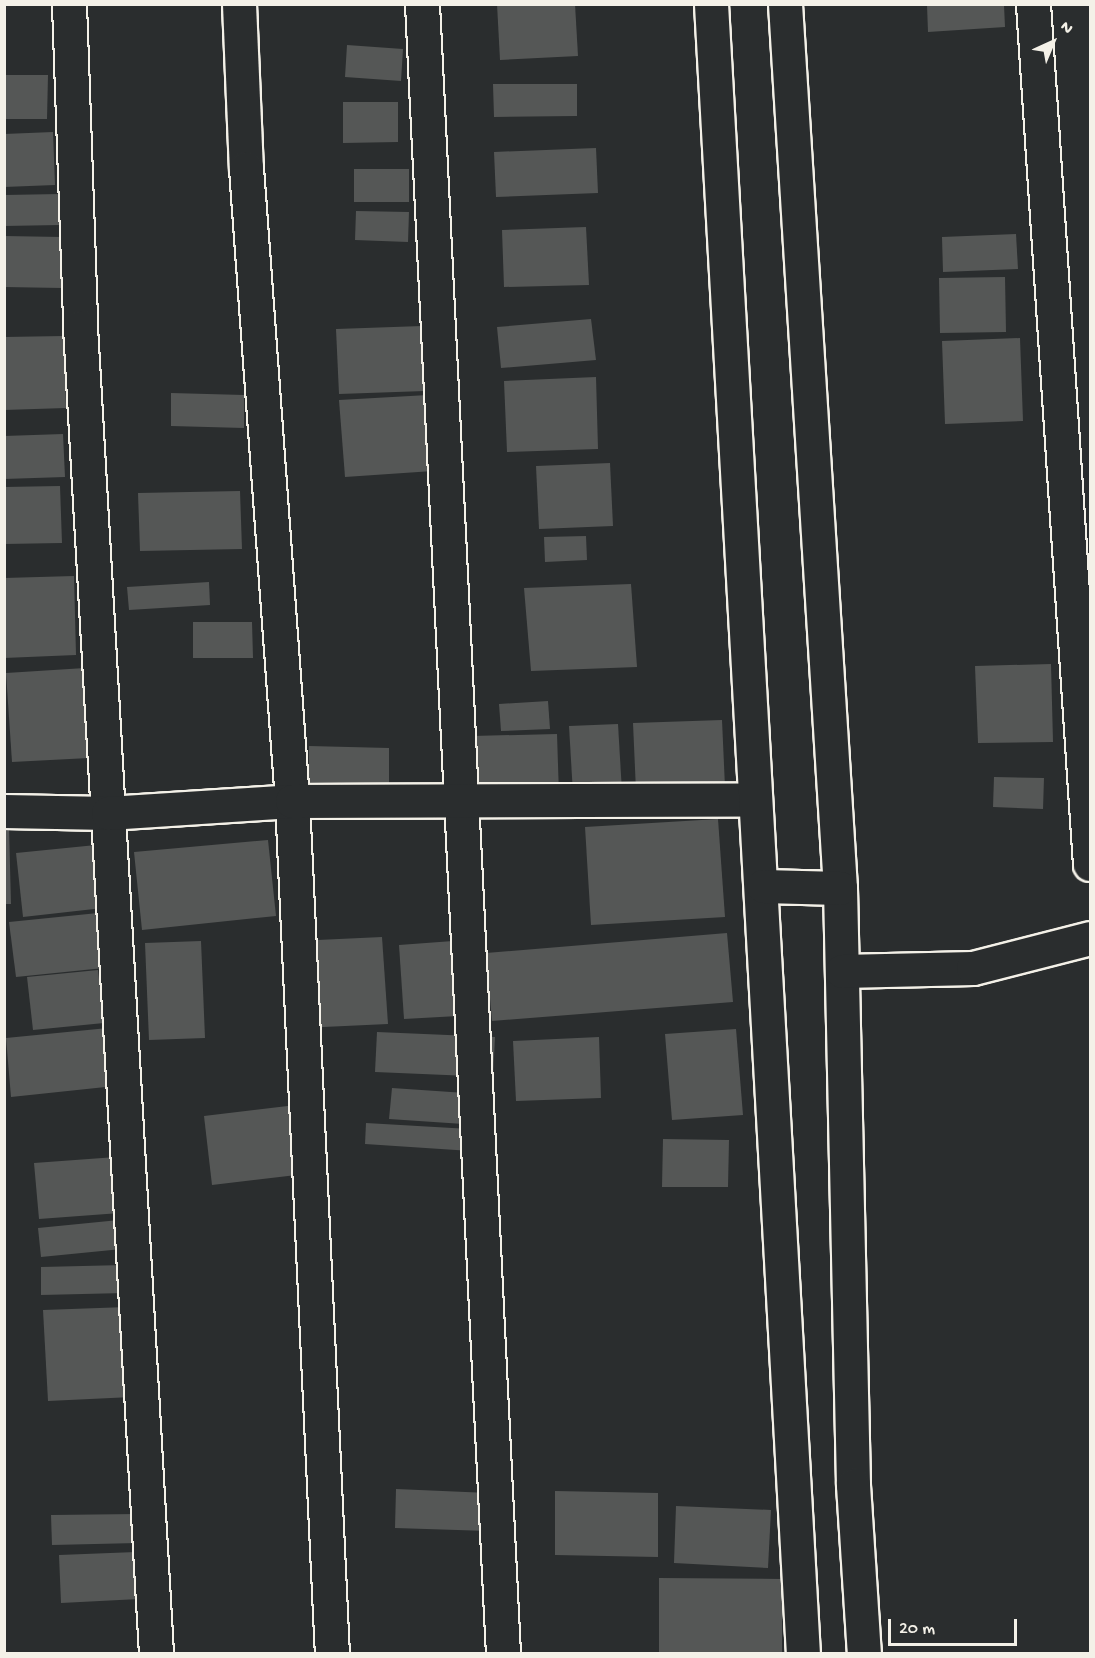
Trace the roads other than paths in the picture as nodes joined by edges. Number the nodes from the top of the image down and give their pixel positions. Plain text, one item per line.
1 (69, 4) edge
2 (239, 4) edge
3 (422, 4) edge
4 (711, 4) edge
5 (785, 4) edge
6 (1033, 4) edge
7 (755, 799) junction
8 (292, 801) junction
9 (460, 803) junction
10 (4, 812) edge
11 (108, 813) junction
12 (1090, 864) edge
13 (763, 886) junction
14 (840, 888) junction
15 (1090, 938) edge
16 (842, 971) junction
17 (156, 1653) edge
18 (332, 1653) edge
19 (503, 1653) edge
20 (803, 1653) edge
21 (864, 1653) edge

1 - 11 street
2 - 8 street
3 - 9 street
4 - 7 street
5 - 14 street
6 - 12 street
7 - 9 street
7 - 13 street
8 - 9 street
8 - 11 street
8 - 18 street
9 - 19 street
10 - 11 street
11 - 17 street
13 - 14 street
13 - 20 street
14 - 16 street
15 - 16 street
16 - 21 street

